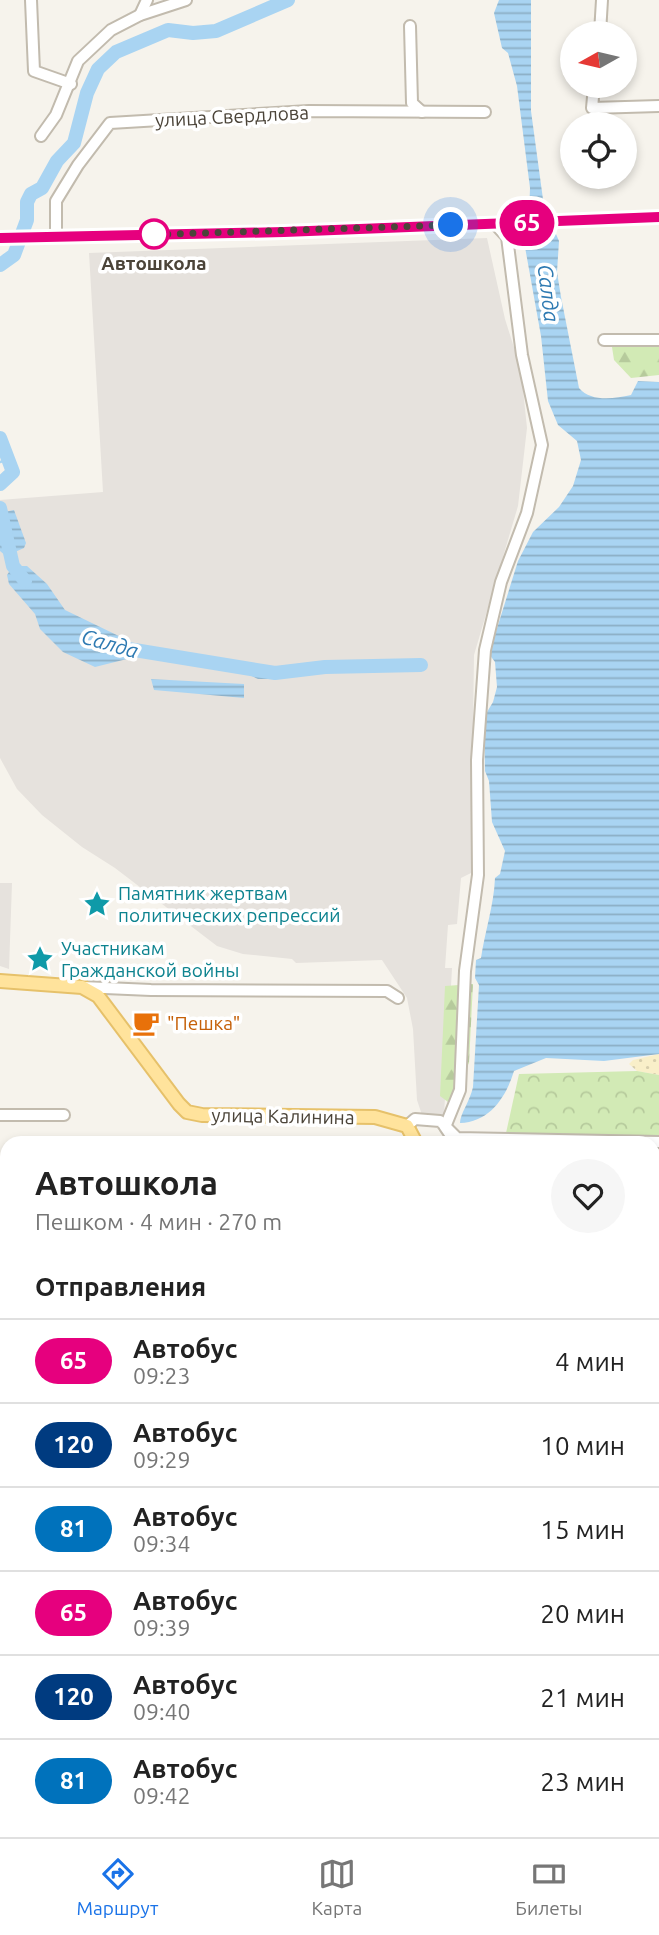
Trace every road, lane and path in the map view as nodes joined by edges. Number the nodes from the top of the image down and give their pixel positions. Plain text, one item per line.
1 (31, 0) edge
2 (147, 0) edge
3 (186, 0) edge
4 (603, 0) edge
5 (140, 15) junction
6 (601, 21) edge
7 (410, 26) dead end
8 (71, 83) junction
9 (593, 98) edge
10 (659, 106) edge
11 (422, 112) junction
12 (485, 112) dead end
13 (41, 136) dead end
14 (659, 217) edge
15 (496, 225) junction
16 (56, 237) junction
17 (0, 238) edge
18 (604, 340) dead end
19 (659, 340) edge
20 (0, 981) edge
21 (82, 987) junction
22 (398, 998) dead end
23 (0, 1115) edge
24 (64, 1115) dead end
25 (407, 1126) junction
26 (446, 1127) junction
27 (412, 1136) edge
28 (452, 1136) edge
29 (455, 1136) edge

1 - 8 street
2 - 5 street
3 - 5 street
4 - 6 street
5 - 8 street
7 - 11 street
8 - 13 street
9 - 10 street
11 - 12 street, улица Свердлова
11 - 16 street, улица Свердлова
14 - 15 street
15 - 16 street
15 - 26 street
16 - 17 street
18 - 19 street
20 - 21 main road
21 - 22 street
21 - 25 main road, улица Калинина
23 - 24 street
25 - 26 street
25 - 27 main road
26 - 28 street
26 - 29 street

